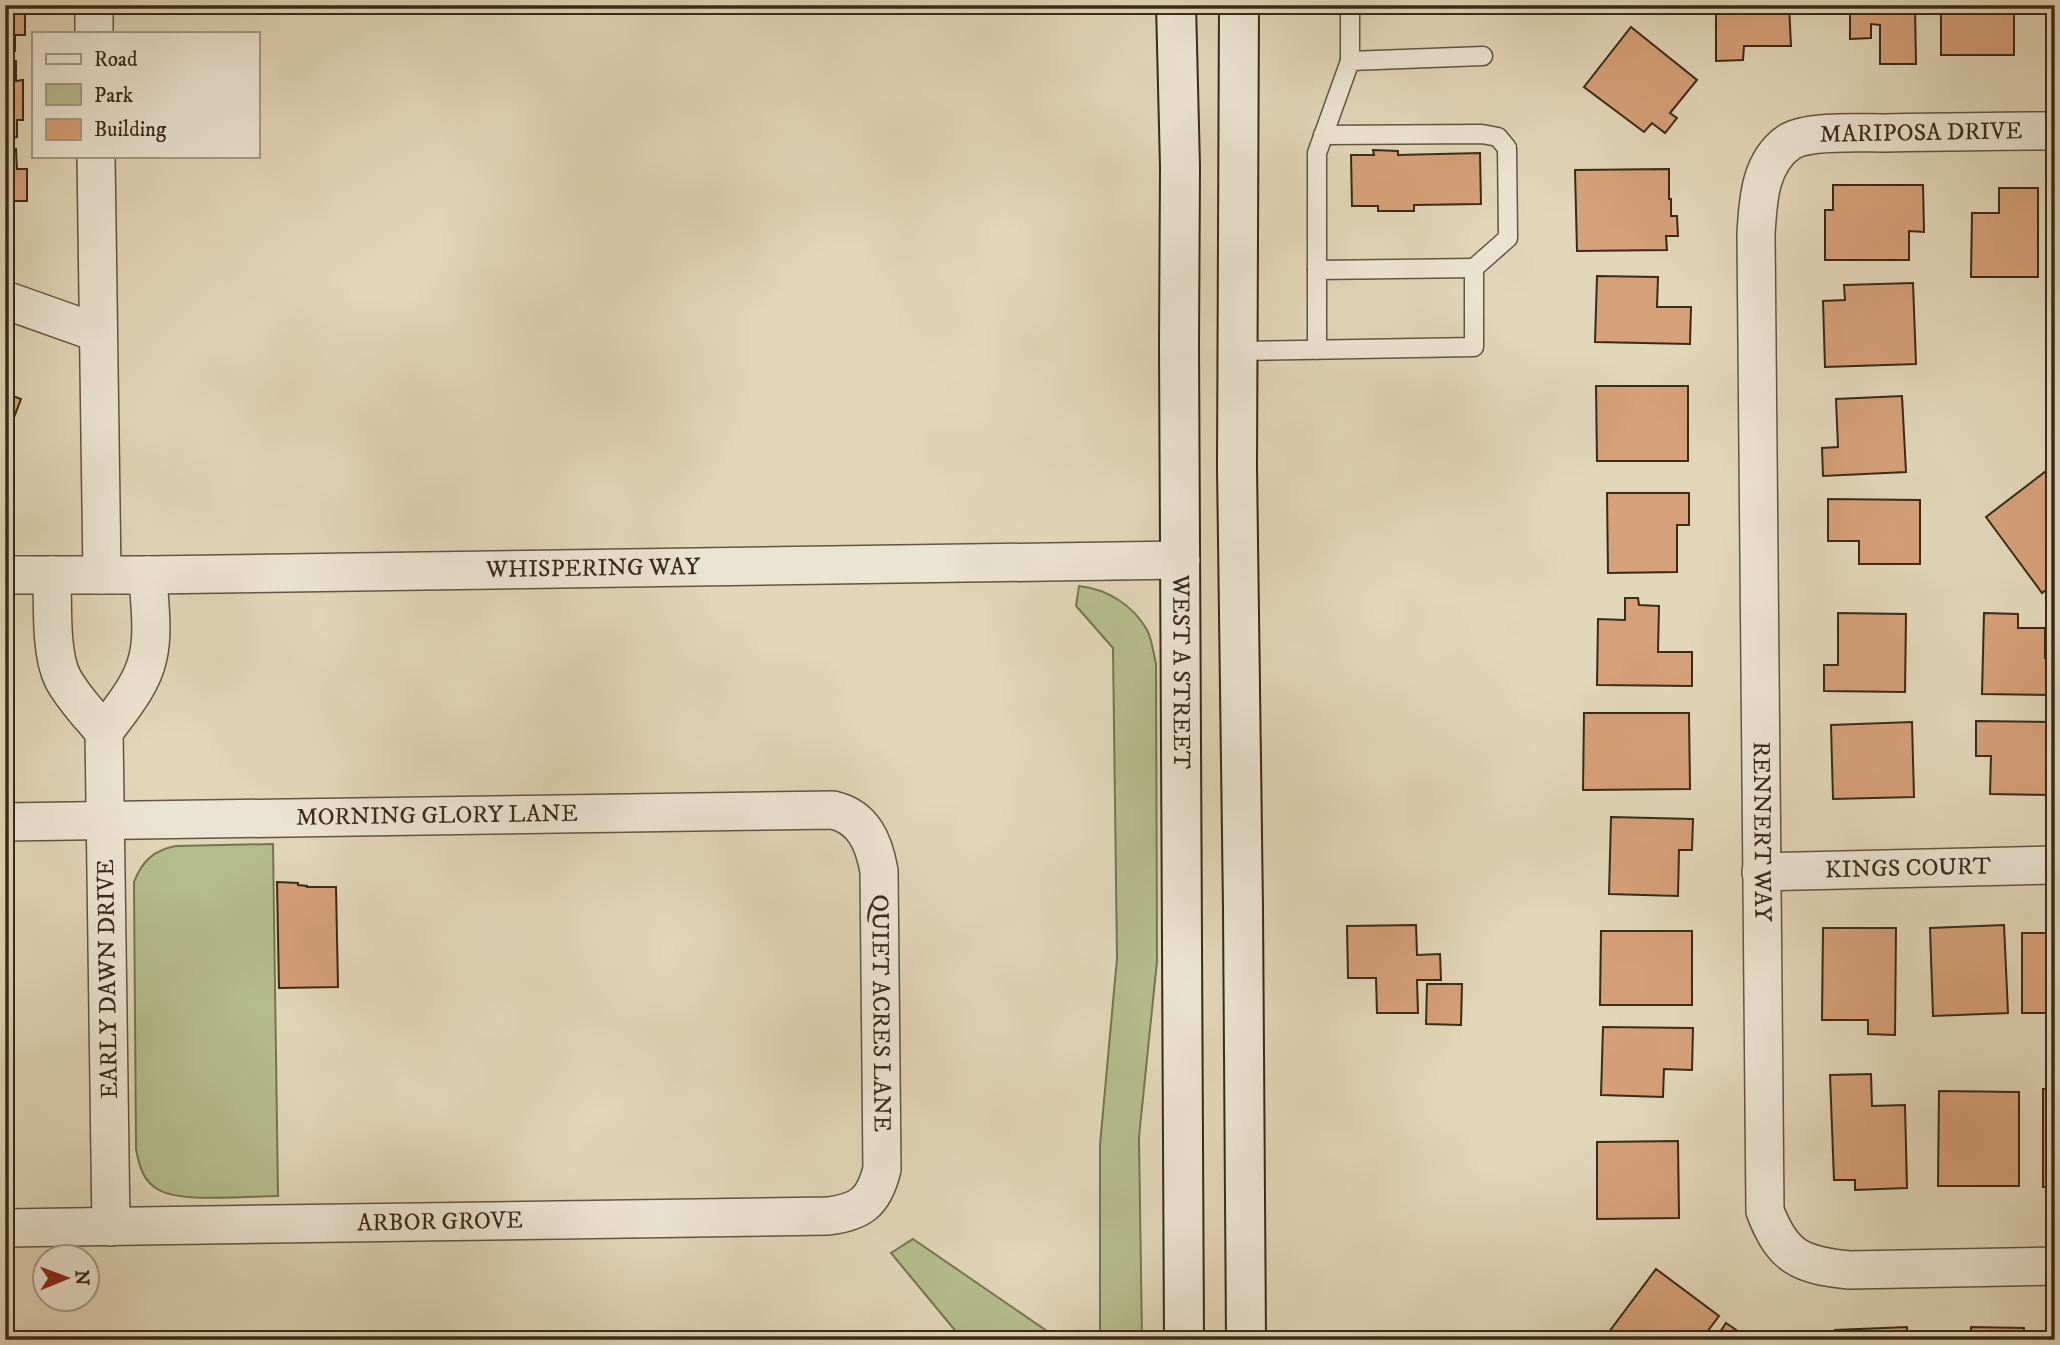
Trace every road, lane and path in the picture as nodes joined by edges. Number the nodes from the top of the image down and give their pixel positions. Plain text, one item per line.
1 (94, 5) edge
2 (1176, 5) edge
3 (1239, 5) edge
4 (1350, 5) edge
5 (94, 32) edge
6 (1483, 57) dead end
7 (1350, 61) junction
8 (2055, 131) edge
9 (1323, 135) junction
10 (1789, 142) joint
11 (96, 158) edge
12 (1474, 268) junction
13 (1317, 270) junction
14 (5, 300) edge
15 (98, 334) junction
16 (1317, 350) junction
17 (1237, 351) junction
18 (1181, 560) junction
19 (5, 575) edge
20 (52, 575) junction
21 (102, 575) junction
22 (148, 575) junction
23 (104, 732) junction
24 (106, 820) junction
25 (5, 822) edge
26 (863, 828) joint
27 (2055, 865) edge
28 (1761, 872) junction
29 (869, 1199) joint
30 (111, 1227) junction
31 (5, 1228) edge
32 (2055, 1266) edge
33 (1184, 1340) edge
34 (1245, 1340) edge

1 - 5 street
2 - 18 main road, WEST A STREET
3 - 17 main road
4 - 7 lane
6 - 7 lane
7 - 9 lane
8 - 10 street, MARIPOSA DRIVE
9 - 12 lane
9 - 13 lane
10 - 28 street, RENNERT WAY
11 - 15 street
12 - 13 lane
12 - 16 lane
13 - 16 lane
14 - 15 street
15 - 21 street
16 - 17 lane
17 - 34 main road
18 - 22 street, WHISPERING WAY
18 - 33 main road, WEST A STREET
19 - 20 street, WHISPERING WAY
20 - 21 street, WHISPERING WAY
20 - 23 street
21 - 22 street, WHISPERING WAY
22 - 23 street
23 - 24 street, EARLY DAWN DRIVE
24 - 25 street, MORNING GLORY LANE
24 - 26 street, MORNING GLORY LANE
24 - 30 street, EARLY DAWN DRIVE
26 - 29 street, QUIET ACRES LANE
27 - 28 street, KINGS COURT
28 - 32 street, RENNERT WAY
29 - 30 street, ARBOR GROVE
30 - 31 street, ARBOR GROVE

